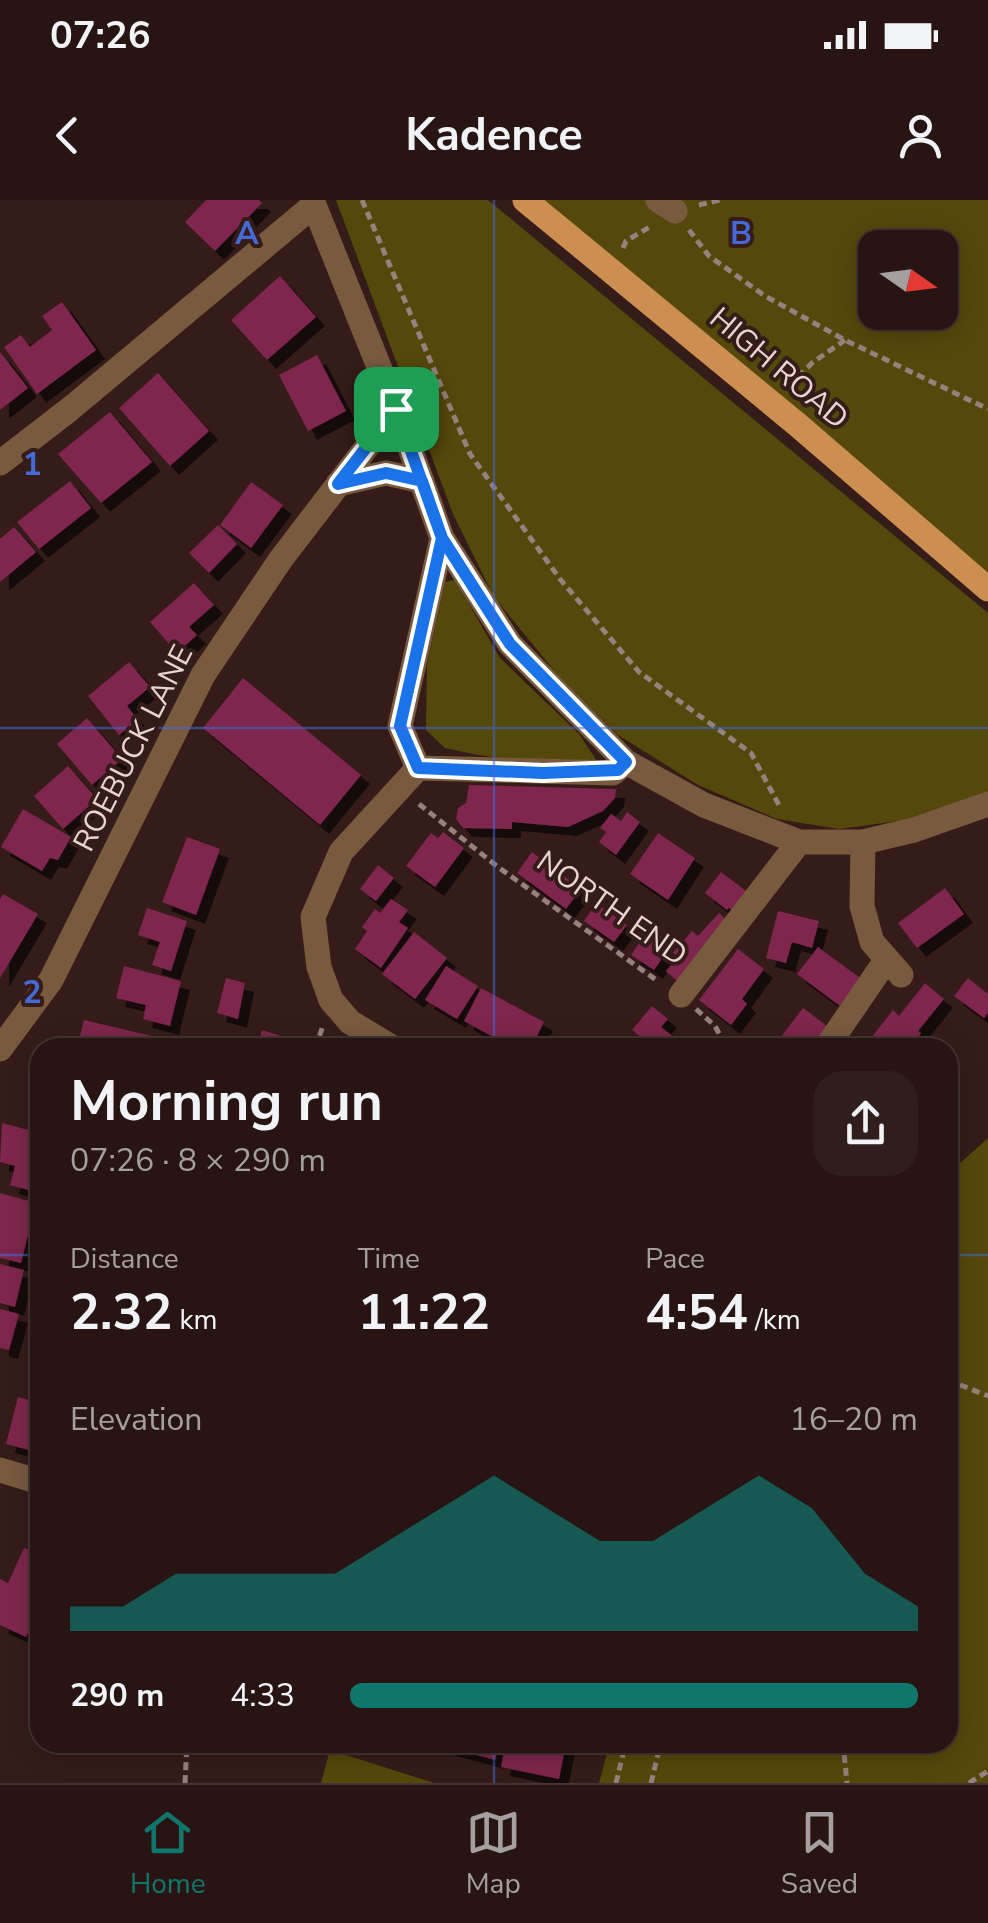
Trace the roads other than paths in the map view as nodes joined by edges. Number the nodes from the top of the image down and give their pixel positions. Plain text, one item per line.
1 (526, 200) edge
2 (313, 202) edge
3 (396, 409) junction
4 (0, 463) edge
5 (422, 481) junction
6 (338, 484) junction
7 (442, 538) junction
8 (988, 589) edge
9 (626, 762) junction
10 (410, 778) junction
11 (988, 804) edge
12 (799, 842) junction
13 (863, 842) junction
14 (680, 996) road end
15 (376, 1038) edge
16 (834, 1038) edge
17 (0, 1049) edge
18 (0, 1470) edge
19 (30, 1479) edge

1 - 8 main road, HIGH ROAD
2 - 3 street
2 - 4 street
3 - 5 street
3 - 6 street, ROEBUCK LANE
5 - 6 street
5 - 7 street
6 - 17 street, ROEBUCK LANE
7 - 9 street
7 - 10 street
9 - 10 street
9 - 12 street
10 - 15 street
11 - 13 street
12 - 13 street
12 - 14 street, NORTH END
13 - 16 street
18 - 19 street

